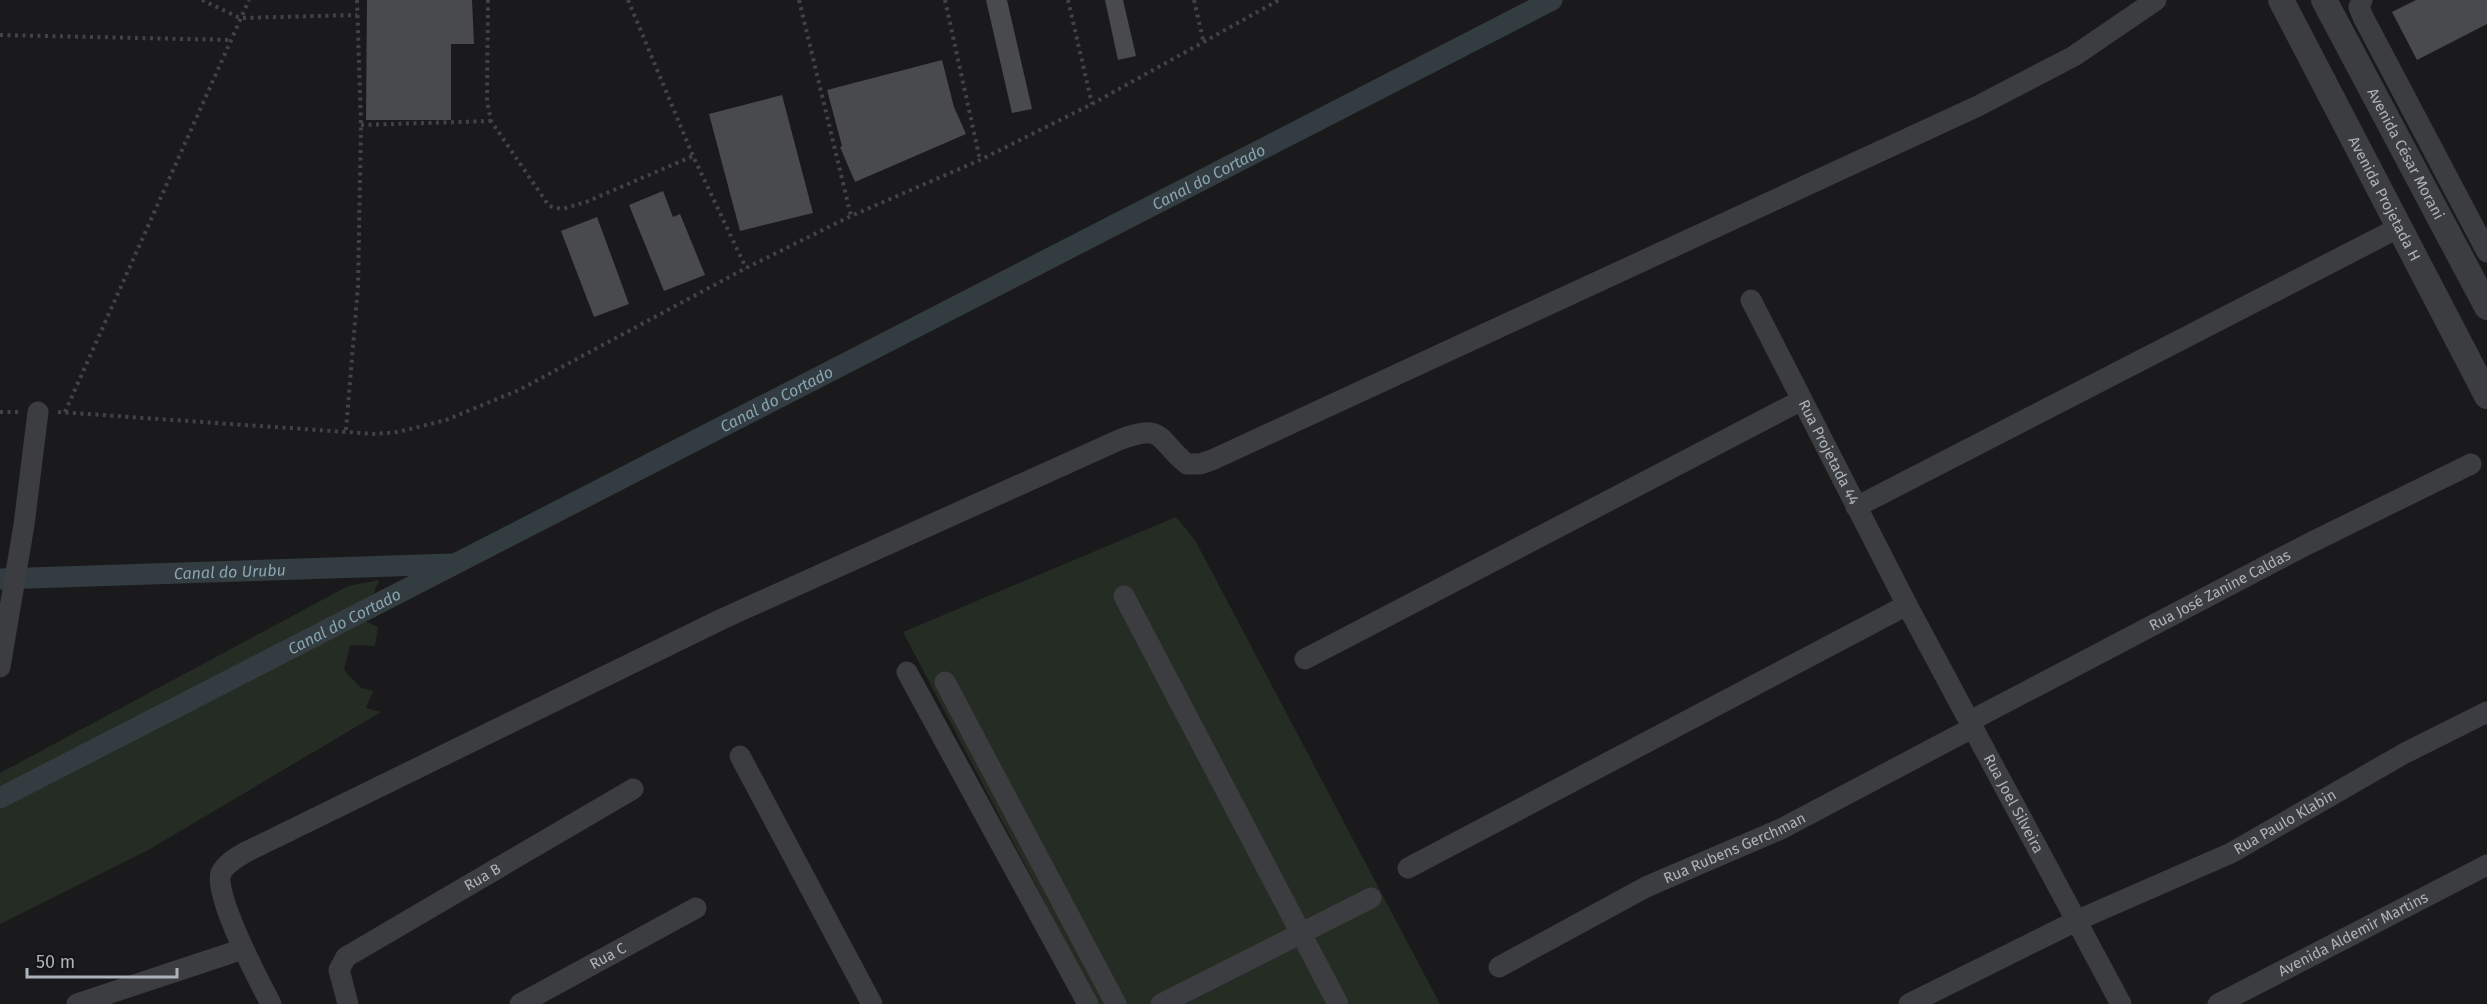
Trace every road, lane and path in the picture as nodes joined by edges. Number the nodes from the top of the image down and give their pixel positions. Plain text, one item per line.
1 (202, 0) edge
2 (249, 0) edge
3 (357, 0) edge
4 (489, 0) edge
5 (628, 0) edge
6 (799, 0) edge
7 (945, 0) edge
8 (1068, 0) edge
9 (1194, 0) edge
10 (1279, 0) edge
11 (2156, 0) edge
12 (2281, 0) edge
13 (2324, 0) edge
14 (2362, 0) edge
15 (357, 15) junction
16 (240, 18) junction
17 (0, 35) edge
18 (232, 40) junction
19 (1204, 44) junction
20 (1092, 104) junction
21 (491, 122) junction
22 (361, 125) junction
23 (693, 156) junction
24 (980, 160) junction
25 (851, 216) junction
26 (2398, 228) junction
27 (2487, 252) edge
28 (746, 268) junction
29 (1750, 300) dead end
30 (2487, 307) edge
31 (2487, 396) edge
32 (1802, 400) junction
33 (0, 412) edge
34 (38, 412) junction
35 (65, 412) junction
36 (346, 430) junction
37 (2471, 464) dead end
38 (1856, 507) junction
39 (1124, 596) dead end
40 (1906, 605) junction
41 (1305, 659) dead end
42 (0, 667) edge
43 (907, 672) dead end
44 (945, 682) dead end
45 (2487, 712) edge
46 (1971, 724) junction
47 (740, 756) dead end
48 (633, 789) dead end
49 (2487, 865) edge
50 (1408, 868) dead end
51 (1371, 898) dead end
52 (696, 909) dead end
53 (2078, 920) junction
54 (1302, 934) junction
55 (243, 949) junction
56 (1499, 967) dead end
57 (77, 1004) edge
58 (270, 1004) edge
59 (348, 1004) edge
60 (520, 1004) edge
61 (872, 1004) edge
62 (1088, 1004) edge
63 (1116, 1004) edge
64 (1161, 1004) edge
65 (1338, 1004) edge
66 (1909, 1004) edge
67 (2121, 1004) edge
68 (2218, 1004) edge

1 - 16 path
2 - 16 path
3 - 15 path
4 - 21 path
5 - 23 path
6 - 25 path
7 - 24 path
8 - 20 path
9 - 19 path
10 - 19 path
11 - 55 street
12 - 26 street, Avenida Projetada H
13 - 30 street, Avenida César Morani
14 - 27 street
15 - 16 path
15 - 22 path
16 - 18 path
17 - 18 path
18 - 35 path
19 - 20 path
20 - 24 path
21 - 22 path
21 - 23 path
22 - 36 path
23 - 28 path
24 - 25 path
25 - 28 path
26 - 31 street, Avenida Projetada H
26 - 38 street
28 - 36 path
29 - 32 street, Rua Projetada 44
32 - 38 street, Rua Projetada 44
32 - 41 street
33 - 34 path
34 - 35 path
34 - 42 street
35 - 36 path
37 - 46 street, Rua José Zanine Caldas
38 - 40 street, Rua Projetada 44
39 - 54 street
40 - 46 street, Rua Joel Silveira
40 - 50 street
43 - 62 street
44 - 63 street
45 - 53 street, Rua Paulo Klabin
46 - 53 street, Rua Joel Silveira
46 - 56 street, Rua Rubens Gerchman
47 - 61 street
48 - 59 street, Rua B
49 - 68 street, Avenida Aldemir Martins
51 - 54 street
52 - 60 street, Rua C
53 - 66 street, Rua Paulo Klabin
53 - 67 street, Rua Joel Silveira
54 - 64 street
54 - 65 street
55 - 57 street
55 - 58 street

